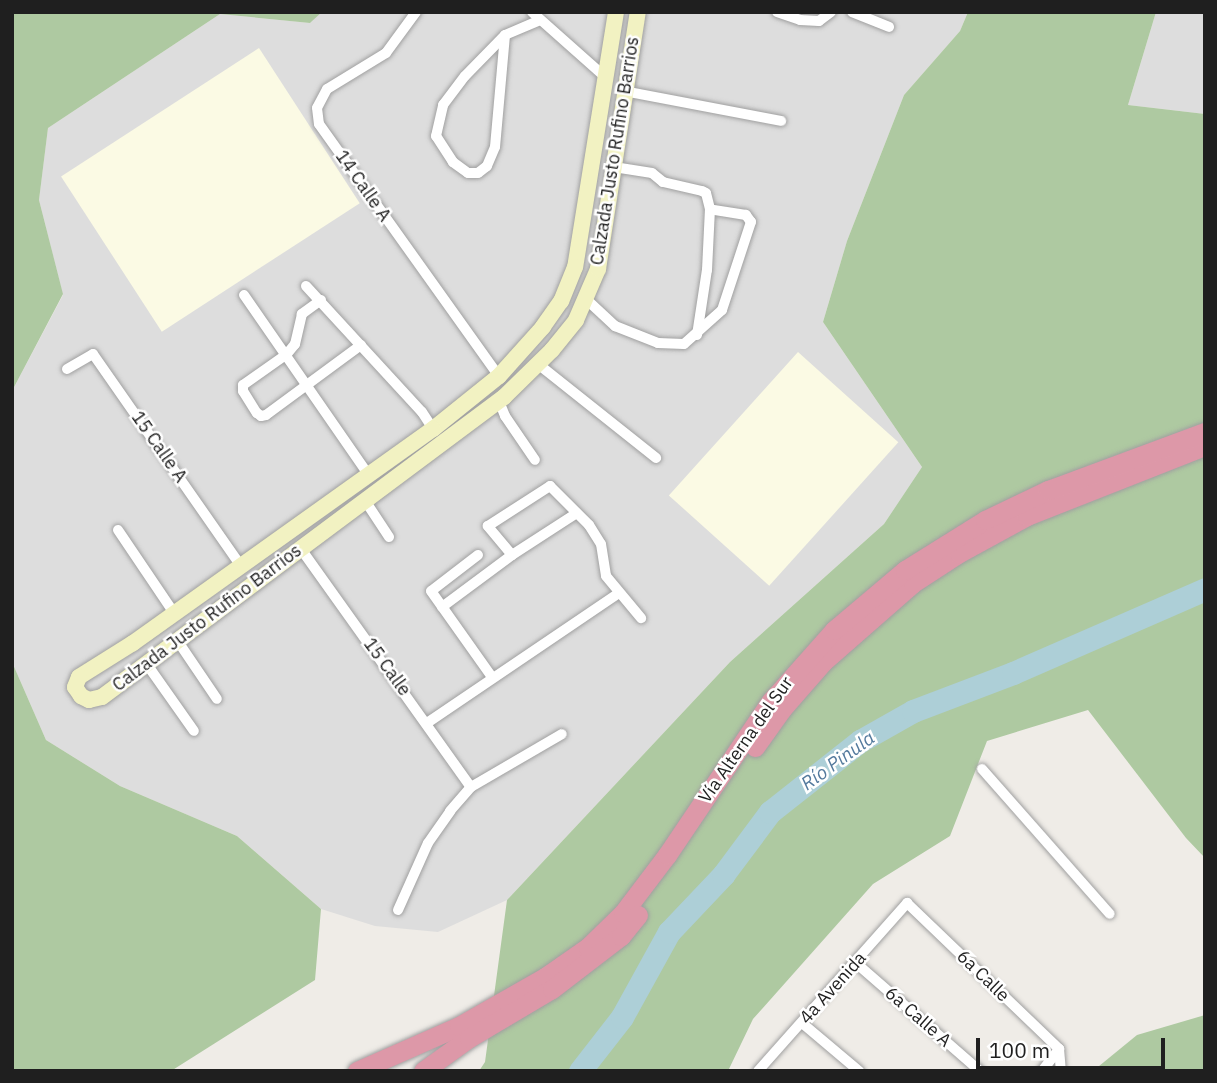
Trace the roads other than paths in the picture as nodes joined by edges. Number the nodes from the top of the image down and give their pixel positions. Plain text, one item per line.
1 (416, 12) edge
2 (615, 12) edge
3 (638, 12) edge
4 (777, 12) edge
5 (831, 12) edge
6 (852, 12) edge
7 (536, 16) edge
8 (889, 27) dead end
9 (505, 35) junction
10 (604, 76) junction
11 (624, 91) junction
12 (782, 121) dead end
13 (615, 167) junction
14 (710, 209) junction
15 (582, 213) junction
16 (606, 218) junction
17 (306, 286) dead end
18 (244, 295) dead end
19 (586, 299) junction
20 (321, 300) junction
21 (697, 335) junction
22 (362, 345) junction
23 (287, 354) junction
24 (538, 364) junction
25 (66, 369) dead end
26 (499, 376) junction
27 (308, 386) junction
28 (499, 401) junction
29 (433, 429) junction
30 (1205, 432) edge
31 (1205, 446) edge
32 (400, 452) junction
33 (656, 458) dead end
34 (535, 460) dead end
35 (411, 468) junction
36 (368, 474) junction
37 (1052, 497) junction
38 (366, 502) junction
39 (1024, 510) junction
40 (577, 513) junction
41 (118, 530) dead end
42 (389, 537) dead end
43 (301, 549) junction
44 (478, 555) dead end
45 (512, 555) junction
46 (241, 566) junction
47 (619, 593) junction
48 (197, 597) junction
49 (442, 607) junction
50 (174, 613) junction
51 (212, 615) junction
52 (641, 618) dead end
53 (177, 640) junction
54 (146, 663) junction
55 (492, 677) junction
56 (217, 699) dead end
57 (427, 723) junction
58 (194, 731) dead end
59 (562, 734) dead end
60 (982, 769) dead end
61 (471, 787) junction
62 (906, 903) joint
63 (398, 910) dead end
64 (1110, 914) dead end
65 (856, 963) junction
66 (802, 1023) junction
67 (1059, 1049) junction
68 (443, 1055) junction
69 (357, 1071) edge
70 (423, 1071) edge
71 (429, 1071) edge
72 (758, 1071) edge
73 (859, 1071) edge
74 (980, 1071) edge
75 (1042, 1071) edge
76 (1061, 1071) edge

1 - 26 street, 14 Calle A
2 - 10 street, Calzada Justo Rufino Barrios
3 - 11 street, Calzada Justo Rufino Barrios
4 - 5 street
6 - 8 street
7 - 9 street
7 - 10 street
9 - 9 street
10 - 15 street, Calzada Justo Rufino Barrios
11 - 12 street
11 - 13 street, Calzada Justo Rufino Barrios
13 - 14 street
13 - 16 street, Calzada Justo Rufino Barrios
14 - 21 street
14 - 21 street
15 - 16 street
15 - 26 street, Calzada Justo Rufino Barrios
16 - 19 street, Calzada Justo Rufino Barrios
17 - 20 street
18 - 23 street
19 - 21 street
19 - 24 street, Calzada Justo Rufino Barrios
20 - 22 street
20 - 23 street
22 - 27 street
22 - 29 street
23 - 27 street
23 - 27 street
24 - 28 street, Calzada Justo Rufino Barrios
24 - 33 street
25 - 46 street, 15 Calle A
26 - 29 street, Calzada Justo Rufino Barrios
27 - 36 street
28 - 34 street
28 - 35 street, Calzada Justo Rufino Barrios
29 - 32 street, Calzada Justo Rufino Barrios
30 - 37 highway, Vía Alterna del Sur
31 - 37 highway, Vía Alterna del Sur
32 - 35 street
32 - 36 street, Calzada Justo Rufino Barrios
35 - 38 street, Calzada Justo Rufino Barrios
36 - 46 street, Calzada Justo Rufino Barrios
37 - 39 highway, Vía Alterna del Sur
38 - 42 street
38 - 43 street, Calzada Justo Rufino Barrios
39 - 68 highway, Vía Alterna del Sur
39 - 69 highway, Vía Alterna del Sur
40 - 45 street
40 - 45 street
40 - 47 street
41 - 50 street
43 - 51 street, Calzada Justo Rufino Barrios
43 - 57 street, 15 Calle
44 - 49 street
45 - 49 street
46 - 48 street, Calzada Justo Rufino Barrios
47 - 52 street
47 - 55 street
48 - 50 street, Calzada Justo Rufino Barrios
48 - 51 street
49 - 55 street
50 - 54 street, Calzada Justo Rufino Barrios
51 - 53 street, Calzada Justo Rufino Barrios
53 - 54 street, Calzada Justo Rufino Barrios
53 - 56 street
54 - 58 street
55 - 57 street
57 - 61 street, 15 Calle
59 - 61 street
60 - 64 street
61 - 63 street
62 - 65 street, 4a Avenida
62 - 67 street, 6a Calle
65 - 66 street, 4a Avenida
65 - 74 street, 6a Calle A
66 - 72 street, 4a Avenida
66 - 73 street
67 - 75 street
67 - 76 street
68 - 70 highway, Vía Alterna del Sur
68 - 71 highway

